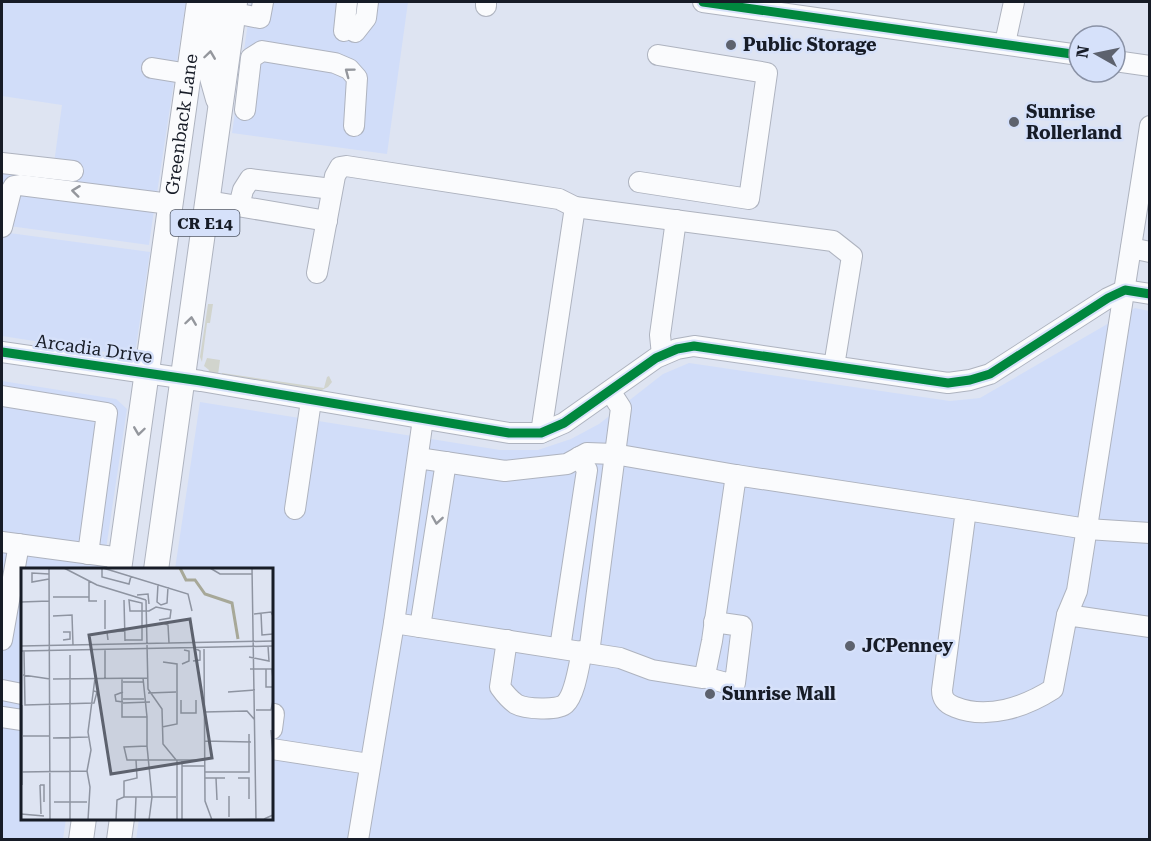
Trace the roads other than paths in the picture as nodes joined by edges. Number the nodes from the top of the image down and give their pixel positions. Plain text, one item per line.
1 (347, 2) edge
2 (368, 2) edge
3 (703, 2) edge
4 (1014, 2) edge
5 (212, 5) edge
6 (766, 6) edge
7 (262, 10) edge
8 (1005, 44) junction
9 (1067, 53) edge
10 (658, 55) dead end
11 (1127, 63) edge
12 (1149, 66) edge
13 (152, 68) dead end
14 (189, 74) junction
15 (221, 107) junction
16 (354, 126) dead end
17 (1149, 126) edge
18 (2, 163) edge
19 (73, 171) dead end
20 (639, 182) dead end
21 (332, 189) junction
22 (208, 201) junction
23 (170, 204) junction
24 (239, 206) junction
25 (575, 207) junction
26 (676, 220) junction
27 (327, 221) junction
28 (2, 227) edge
29 (1140, 250) edge
30 (317, 273) dead end
31 (1125, 290) junction
32 (1149, 294) edge
33 (2, 352) edge
34 (662, 356) junction
35 (834, 366) junction
36 (147, 373) junction
37 (182, 379) junction
38 (610, 391) junction
39 (2, 396) edge
40 (311, 400) junction
41 (423, 419) junction
42 (541, 433) junction
43 (614, 454) junction
44 (579, 457) junction
45 (418, 458) junction
46 (446, 462) junction
47 (736, 475) junction
48 (295, 509) dead end
49 (966, 510) junction
50 (1086, 529) junction
51 (1149, 533) edge
52 (10, 543) edge
53 (88, 554) junction
54 (120, 564) edge
55 (156, 568) edge
56 (1066, 615) junction
57 (714, 622) junction
58 (394, 623) junction
59 (420, 627) junction
60 (1149, 627) edge
61 (2, 640) edge
62 (507, 640) junction
63 (561, 648) junction
64 (586, 652) junction
65 (704, 677) junction
66 (2, 690) edge
67 (21, 694) edge
68 (2, 717) edge
69 (21, 720) edge
70 (273, 749) edge
71 (369, 764) junction
72 (84, 820) edge
73 (122, 820) edge
74 (81, 840) edge
75 (119, 840) edge
76 (358, 840) edge

1 - 2 street
3 - 6 street
4 - 8 street
5 - 7 street
5 - 14 main road, Greenback Lane / CR E14
15 -> 5 main road
6 - 8 street
8 - 9 street
10 - 20 street
11 - 12 street
13 - 14 street
14 - 23 main road, Greenback Lane / CR E14
16 -> 15 street
15 - 22 main road, Greenback Lane / CR E14
17 - 29 street
18 - 19 street
21 - 24 street
21 - 25 street
21 - 27 street
22 - 24 street
37 -> 22 main road, Greenback Lane / CR E14
23 -> 28 street
23 - 36 main road, Greenback Lane / CR E14
24 - 27 street
25 - 26 street
25 - 42 street
26 - 34 street
26 - 35 street
27 - 30 street
29 - 31 street
31 - 32 street
31 - 35 street
31 - 50 street
33 - 36 street, Arcadia Drive
34 - 35 street
34 - 38 street
36 - 37 street, Arcadia Drive
36 -> 54 main road, Greenback Lane / CR E14
37 - 40 street, Arcadia Drive
37 - 55 main road, Greenback Lane / CR E14
38 - 42 street
38 - 43 street
39 - 53 street
40 - 41 street, Arcadia Drive
40 - 48 street
41 - 42 street, Arcadia Drive
41 - 45 street
43 - 44 street
43 - 47 street
43 - 64 street
44 - 46 street
44 - 63 street
45 - 46 street
45 - 58 street
46 -> 59 street
47 - 49 street
47 - 57 street
49 - 50 street
49 - 56 street
50 - 51 street
50 - 56 street
52 - 53 street
52 - 61 street
53 - 54 street
56 - 60 street
57 - 65 street
57 - 65 street
58 - 59 street
58 - 71 street
59 - 62 street
62 - 63 street
62 - 64 street
63 - 64 street
64 - 65 street
66 - 67 street
68 - 69 street
70 - 71 street
71 - 76 street
72 - 74 main road
73 - 75 main road

